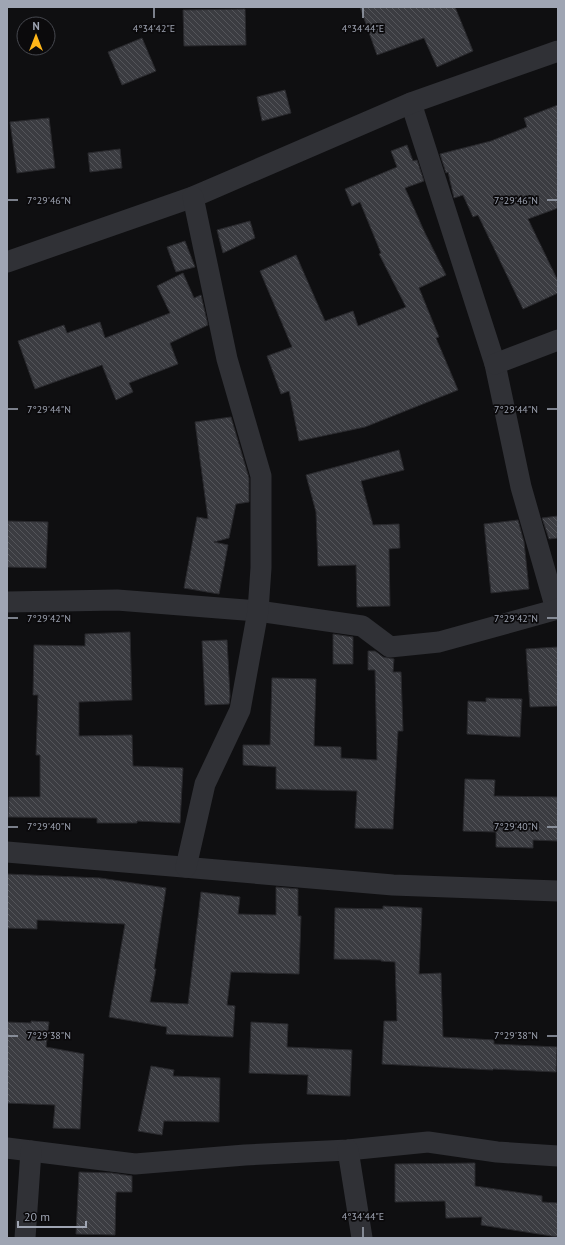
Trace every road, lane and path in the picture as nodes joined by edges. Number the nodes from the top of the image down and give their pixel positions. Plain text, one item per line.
1 (558, 50) edge
2 (411, 103) junction
3 (193, 197) junction
4 (7, 262) edge
5 (558, 340) edge
6 (495, 364) junction
7 (7, 602) edge
8 (557, 609) edge
9 (258, 611) junction
10 (7, 852) edge
11 (186, 867) junction
12 (558, 891) edge
13 (7, 1148) edge
14 (348, 1150) junction
15 (31, 1151) junction
16 (558, 1156) edge
17 (25, 1238) edge
18 (362, 1238) edge

1 - 2 street
2 - 3 street
2 - 6 street
3 - 4 street
3 - 9 street
5 - 6 street
6 - 8 street
7 - 9 street
8 - 9 street
9 - 11 street
10 - 11 street
11 - 12 street
13 - 15 street
14 - 15 street
14 - 16 street
14 - 18 street
15 - 17 street

